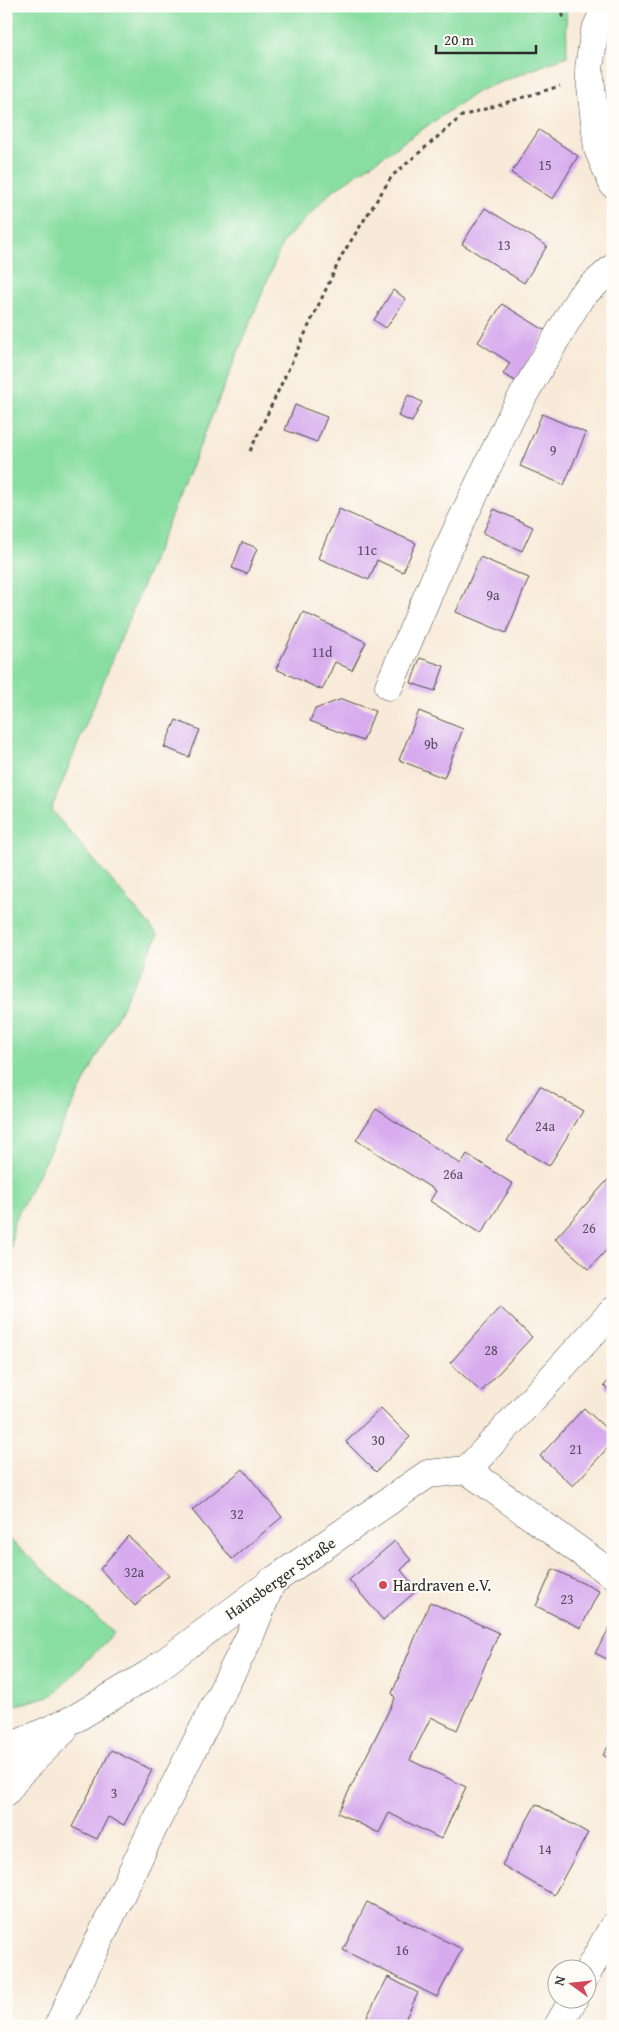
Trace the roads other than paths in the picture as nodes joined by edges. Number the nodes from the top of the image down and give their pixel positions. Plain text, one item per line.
1 (606, 6) edge
2 (613, 184) edge
3 (613, 268) edge
4 (389, 686) dead end
5 (613, 1311) edge
6 (467, 1470) junction
7 (613, 1575) edge
8 (273, 1581) junction
9 (88, 1711) junction
10 (6, 1749) edge
11 (6, 1792) edge
12 (613, 1927) edge
13 (594, 1960) edge
14 (567, 2010) edge
15 (58, 2026) edge
16 (558, 2026) edge

1 - 2 street
3 - 4 street
5 - 6 street
6 - 7 street
6 - 8 street, Hainsberger Straße
8 - 9 street, Hainsberger Straße
8 - 15 street
9 - 10 street
9 - 11 street
12 - 13 street
14 - 16 street

